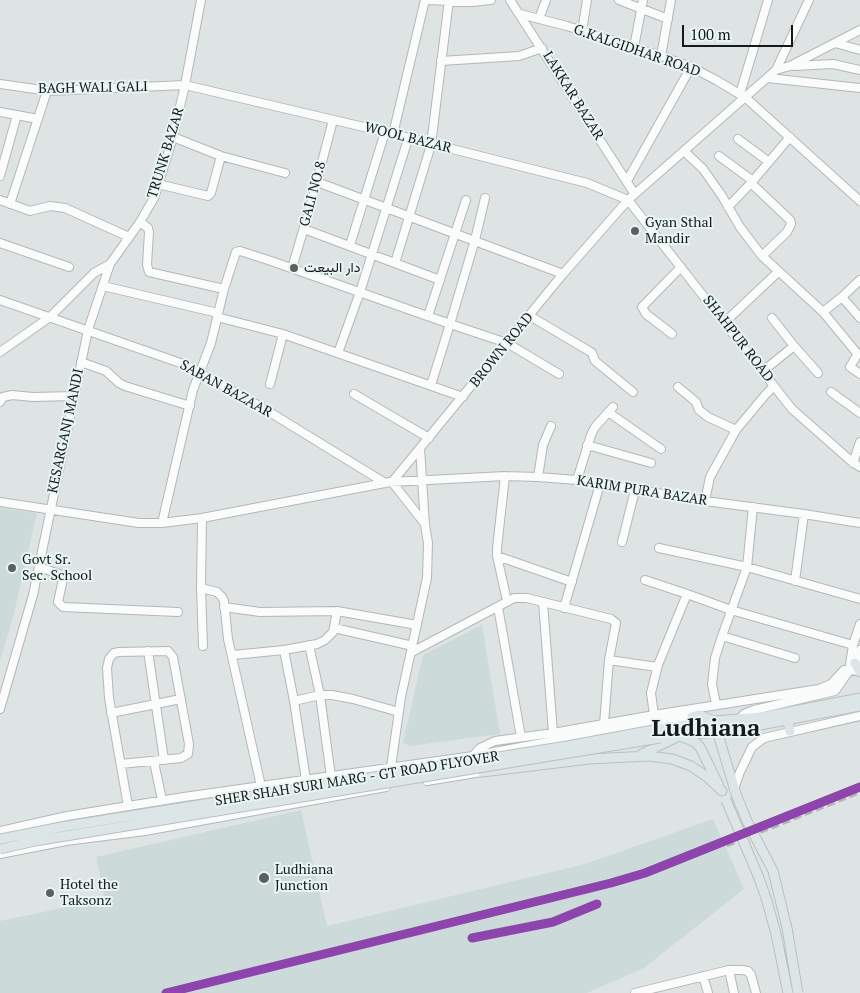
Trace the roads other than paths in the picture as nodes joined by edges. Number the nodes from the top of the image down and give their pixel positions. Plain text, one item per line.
1 (201, 0) edge
2 (426, 0) edge
3 (491, 0) edge
4 (510, 0) edge
5 (546, 0) edge
6 (587, 0) edge
7 (619, 0) edge
8 (671, 0) edge
9 (768, 0) edge
10 (809, 0) edge
11 (449, 1) edge
12 (642, 4) edge
13 (520, 14) junction
14 (538, 19) junction
15 (668, 19) junction
16 (860, 30) edge
17 (582, 31) junction
18 (835, 43) junction
19 (634, 47) junction
20 (542, 48) junction
21 (860, 50) edge
22 (661, 56) junction
23 (441, 61) junction
24 (790, 66) junction
25 (691, 67) junction
26 (776, 70) junction
27 (860, 70) edge
28 (768, 78) junction
29 (0, 84) edge
30 (185, 85) junction
31 (860, 88) edge
32 (47, 91) junction
33 (743, 96) junction
34 (0, 112) edge
35 (17, 115) junction
36 (38, 119) junction
37 (333, 120) junction
38 (389, 133) junction
39 (173, 137) junction
40 (790, 137) junction
41 (408, 139) junction
42 (738, 139) dead end
43 (431, 145) junction
44 (684, 151) junction
45 (221, 156) junction
46 (719, 156) dead end
47 (769, 162) junction
48 (285, 173) dead end
49 (0, 176) edge
50 (627, 181) junction
51 (318, 182) junction
52 (752, 182) junction
53 (158, 184) junction
54 (634, 193) junction
55 (485, 198) dead end
56 (0, 200) edge
57 (364, 200) junction
58 (466, 200) dead end
59 (628, 200) junction
60 (860, 201) edge
61 (10, 204) junction
62 (728, 206) junction
63 (386, 207) junction
64 (411, 216) junction
65 (140, 222) junction
66 (304, 229) junction
67 (455, 233) junction
68 (129, 237) junction
69 (475, 240) junction
70 (0, 243) edge
71 (350, 245) junction
72 (372, 254) junction
73 (762, 256) junction
74 (395, 263) junction
75 (110, 264) junction
76 (69, 267) dead end
77 (681, 267) junction
78 (292, 268) junction
79 (778, 272) junction
80 (564, 274) junction
81 (440, 280) junction
82 (860, 280) edge
83 (103, 286) junction
84 (224, 289) junction
85 (360, 292) junction
86 (842, 297) junction
87 (0, 300) edge
88 (823, 312) junction
89 (218, 315) junction
90 (428, 316) junction
91 (530, 316) junction
92 (50, 317) junction
93 (772, 318) dead end
94 (860, 318) edge
95 (725, 322) junction
96 (450, 324) junction
97 (88, 330) junction
98 (283, 334) junction
99 (672, 334) dead end
100 (506, 342) junction
101 (794, 346) junction
102 (83, 351) joint
103 (0, 352) edge
104 (338, 353) junction
105 (81, 362) junction
106 (763, 371) junction
107 (199, 372) junction
108 (818, 373) dead end
109 (559, 374) dead end
110 (860, 374) edge
111 (270, 384) dead end
112 (431, 385) junction
113 (774, 386) junction
114 (678, 388) dead end
115 (633, 392) dead end
116 (831, 392) dead end
117 (354, 394) dead end
118 (74, 396) junction
119 (463, 398) junction
120 (0, 402) edge
121 (190, 406) junction
122 (860, 413) edge
123 (551, 426) dead end
124 (736, 430) junction
125 (429, 438) junction
126 (860, 442) edge
127 (587, 445) junction
128 (420, 448) junction
129 (661, 448) dead end
130 (652, 464) dead end
131 (856, 465) edge
132 (505, 476) junction
133 (538, 476) junction
134 (423, 480) junction
135 (577, 480) junction
136 (388, 482) junction
137 (600, 484) junction
138 (635, 490) junction
139 (705, 501) junction
140 (0, 502) edge
141 (754, 507) junction
142 (50, 511) junction
143 (804, 514) junction
144 (202, 518) junction
145 (162, 523) junction
146 (860, 523) edge
147 (425, 525) junction
148 (622, 542) dead end
149 (659, 548) dead end
150 (497, 556) junction
151 (39, 567) junction
152 (747, 567) junction
153 (645, 580) dead end
154 (795, 580) junction
155 (572, 582) junction
156 (201, 588) junction
157 (687, 594) junction
158 (860, 599) edge
159 (507, 601) junction
160 (543, 602) junction
161 (224, 607) junction
162 (498, 607) junction
163 (564, 608) junction
164 (731, 610) junction
165 (337, 611) junction
166 (178, 612) dead end
167 (860, 624) edge
168 (417, 625) junction
169 (334, 628) junction
170 (722, 636) junction
171 (309, 645) junction
172 (203, 646) dead end
173 (857, 647) edge
174 (412, 649) junction
175 (284, 650) junction
176 (148, 651) junction
177 (233, 656) junction
178 (795, 658) dead end
179 (609, 660) junction
180 (657, 667) junction
181 (859, 668) edge
182 (849, 671) junction
183 (320, 695) junction
184 (860, 698) edge
185 (181, 700) junction
186 (294, 701) junction
187 (155, 704) junction
188 (716, 704) junction
189 (860, 706) edge
190 (0, 709) edge
191 (399, 712) junction
192 (111, 713) junction
193 (654, 714) junction
194 (860, 716) edge
195 (692, 717) joint
196 (739, 720) junction
197 (714, 721) junction
198 (788, 721) junction
199 (604, 724) junction
200 (790, 731) junction
201 (717, 732) junction
202 (553, 733) junction
203 (701, 733) junction
204 (679, 736) junction
205 (521, 737) junction
206 (473, 756) junction
207 (640, 756) junction
208 (164, 760) junction
209 (154, 762) junction
210 (121, 764) junction
211 (392, 767) junction
212 (482, 772) junction
213 (331, 776) junction
214 (306, 780) junction
215 (261, 786) junction
216 (392, 786) junction
217 (734, 789) junction
218 (722, 791) junction
219 (162, 800) junction
220 (128, 806) junction
221 (0, 831) edge
222 (0, 839) edge
223 (0, 848) edge
224 (0, 854) edge
225 (729, 970) junction
226 (703, 976) junction
227 (658, 990) edge
228 (635, 993) edge
229 (708, 993) edge
230 (734, 993) edge
231 (756, 993) edge
232 (788, 993) edge
233 (798, 993) edge

1 - 30 street, TRUNK BAZAR
2 - 11 street
2 - 38 street
3 - 11 street
4 - 13 street, LAKKAR BAZAR
5 - 14 street
6 - 17 street
7 - 12 street
8 - 15 street
9 - 33 street
10 - 26 street, BROWN ROAD
11 - 23 street
12 - 15 street
12 - 19 street
13 - 14 street, G.KALGIDHAR ROAD
13 - 20 street, LAKKAR BAZAR
14 - 17 street, G.KALGIDHAR ROAD
15 - 22 street
16 - 18 street
17 - 19 street, G.KALGIDHAR ROAD
18 - 21 street
18 - 24 street
19 - 22 street, G.KALGIDHAR ROAD
20 - 23 street
20 - 50 street, LAKKAR BAZAR
22 - 25 street, G.KALGIDHAR ROAD
23 - 43 street
24 - 26 street
24 - 27 street
25 - 33 street, G.KALGIDHAR ROAD
25 - 50 street
26 - 28 street, BROWN ROAD
28 - 31 street
28 - 33 street, BROWN ROAD
29 - 32 street, BAGH WALI GALI
30 - 32 street, BAGH WALI GALI
30 - 37 street, WOOL BAZAR
30 - 39 street, TRUNK BAZAR
32 - 36 street
33 - 40 street, G.KALGIDHAR ROAD
33 - 44 street, BROWN ROAD
34 - 35 street
35 - 36 street
35 - 49 street
36 - 61 street
37 - 38 street, WOOL BAZAR
37 - 51 street, GALI NO.8
38 - 41 street, WOOL BAZAR
38 - 57 street
39 - 45 street
39 - 53 street, TRUNK BAZAR
40 - 47 street
40 - 60 street, G.KALGIDHAR ROAD
41 - 43 street, WOOL BAZAR
41 - 63 street
42 - 47 street
43 - 59 street, WOOL BAZAR
43 - 64 street
44 - 54 street, BROWN ROAD
44 - 62 street
45 - 48 street
45 - 53 street
46 - 52 street
47 - 52 street
50 - 54 street, LAKKAR BAZAR
51 - 57 street
51 - 66 street, GALI NO.8
52 - 62 street
52 - 73 street
53 - 65 street, TRUNK BAZAR
54 - 59 street, BROWN ROAD
55 - 69 street
56 - 61 street
57 - 63 street
57 - 71 street
58 - 67 street
59 - 77 street, SHAHPUR ROAD
59 - 80 street, BROWN ROAD
61 - 68 street
62 - 73 street
63 - 64 street
63 - 72 street
64 - 67 street
64 - 74 street
65 - 68 street, TRUNK BAZAR
65 - 84 street
66 - 71 street
66 - 78 street, GALI NO.8
67 - 69 street
67 - 81 street
68 - 75 street, TRUNK BAZAR
69 - 80 street
69 - 96 street
70 - 76 street
71 - 72 street
72 - 74 street
72 - 85 street
73 - 79 street
74 - 81 street
75 - 83 street, TRUNK BAZAR
75 - 92 street
77 - 95 street, SHAHPUR ROAD
77 - 99 street
78 - 84 street
78 - 85 street
79 - 88 street
79 - 95 street
80 - 91 street, BROWN ROAD
81 - 90 street
82 - 86 street
83 - 89 street
83 - 97 street, TRUNK BAZAR
84 - 89 street
85 - 90 street
85 - 104 street
86 - 88 street
86 - 94 street
87 - 92 street, SABAN BAZAAR
88 - 110 street
89 - 98 street
89 - 107 street
90 - 96 street
91 - 100 street, BROWN ROAD
91 - 115 street
92 - 97 street, SABAN BAZAAR
92 - 103 street
93 - 101 street
95 - 106 street, SHAHPUR ROAD
96 - 100 street
96 - 112 street
97 - 102 street, TRUNK BAZAR
97 - 107 street, SABAN BAZAAR
98 - 104 street
98 - 111 street
100 - 109 street
100 - 119 street, BROWN ROAD
101 - 106 street
101 - 108 street
102 - 105 street, KESARGANJ MANDI
104 - 112 street
105 - 118 street, KESARGANJ MANDI
105 - 121 street
106 - 113 street, SHAHPUR ROAD
107 - 121 street
107 - 136 street, SABAN BAZAAR
112 - 119 street
113 - 124 street
113 - 131 street, SHAHPUR ROAD
114 - 124 street
116 - 122 street
117 - 125 street
118 - 120 street
118 - 142 street, KESARGANJ MANDI
119 - 125 street, BROWN ROAD
121 - 145 street
123 - 133 street
124 - 139 street
125 - 128 street, BROWN ROAD
126 - 131 street
127 - 129 street
127 - 130 street
127 - 135 street
128 - 134 street
128 - 136 street, BROWN ROAD
132 - 133 street, KARIM PURA BAZAR
132 - 134 street, KARIM PURA BAZAR
132 - 150 street
133 - 135 street, KARIM PURA BAZAR
134 - 136 street, KARIM PURA BAZAR
134 - 147 street
135 - 137 street, KARIM PURA BAZAR
136 - 144 street, KARIM PURA BAZAR
136 - 147 street
137 - 138 street, KARIM PURA BAZAR
137 - 155 street
138 - 139 street, KARIM PURA BAZAR
138 - 148 street
139 - 141 street, KARIM PURA BAZAR
140 - 142 street, KARIM PURA BAZAR
141 - 143 street, KARIM PURA BAZAR
141 - 152 street
142 - 145 street, KARIM PURA BAZAR
142 - 151 street, KESARGANJ MANDI
143 - 146 street, KARIM PURA BAZAR
143 - 154 street
144 - 145 street, KARIM PURA BAZAR
144 - 156 street
147 - 168 street
149 - 152 street
150 - 155 street
150 - 159 street
151 - 166 street
151 - 190 street, KESARGANJ MANDI
152 - 154 street
152 - 164 street
153 - 157 street
154 - 158 street
155 - 163 street
156 - 161 street
156 - 172 street
157 - 164 street
157 - 180 street
159 - 160 street
159 - 162 street
160 - 163 street
160 - 202 street
161 - 165 street
161 - 177 street
162 - 174 street
162 - 205 street
163 - 179 street
164 - 170 street
164 - 173 street
165 - 168 street
165 - 169 street
167 - 173 street
168 - 174 street
169 - 171 street
169 - 174 street
170 - 178 street
170 - 188 street
171 - 175 street
171 - 183 street
173 - 181 street
173 - 182 street
174 - 191 street
175 - 177 street
175 - 186 street
176 - 185 street
176 - 187 street
176 - 192 street
177 - 215 street
179 - 180 street
179 - 199 street
180 - 193 street
181 - 182 street
182 - 188 street
182 - 196 street
183 - 186 street
183 - 191 street
183 - 213 street
184 - 196 main road
185 - 187 street
185 - 208 street
186 - 214 street
187 - 192 street
187 - 208 street
188 - 193 street
189 - 198 main road
191 - 211 street
192 - 210 street
193 - 199 street
194 - 200 street
195 - 197 main road
195 - 206 street
196 - 197 main road
197 - 201 main road
197 - 222 main road, SHER SHAH SURI MARG - GT ROAD FLYOVER, bridge
198 - 200 main road
198 - 201 main road, SHER SHAH SURI MARG - GT ROAD FLYOVER
199 - 202 street
200 - 217 street
201 - 203 main road, SHER SHAH SURI MARG - GT ROAD FLYOVER
201 - 217 main road
202 - 205 street
203 - 204 main road, SHER SHAH SURI MARG - GT ROAD FLYOVER
203 - 218 main road
204 - 207 main road
204 - 218 main road
204 - 223 main road, SHER SHAH SURI MARG - GT ROAD FLYOVER, bridge
205 - 206 street
206 - 211 street
206 - 212 street
207 - 212 main road
207 - 218 main road
208 - 209 street
209 - 210 street
209 - 219 street
210 - 220 street
211 - 213 street
211 - 216 street
212 - 216 street
213 - 214 street
214 - 215 street
215 - 219 street
216 - 224 street
217 - 233 main road, bridge
218 - 232 main road, bridge
219 - 220 street
220 - 221 street
225 - 226 street
225 - 230 street
225 - 231 street
226 - 227 street
226 - 229 street
227 - 228 street

